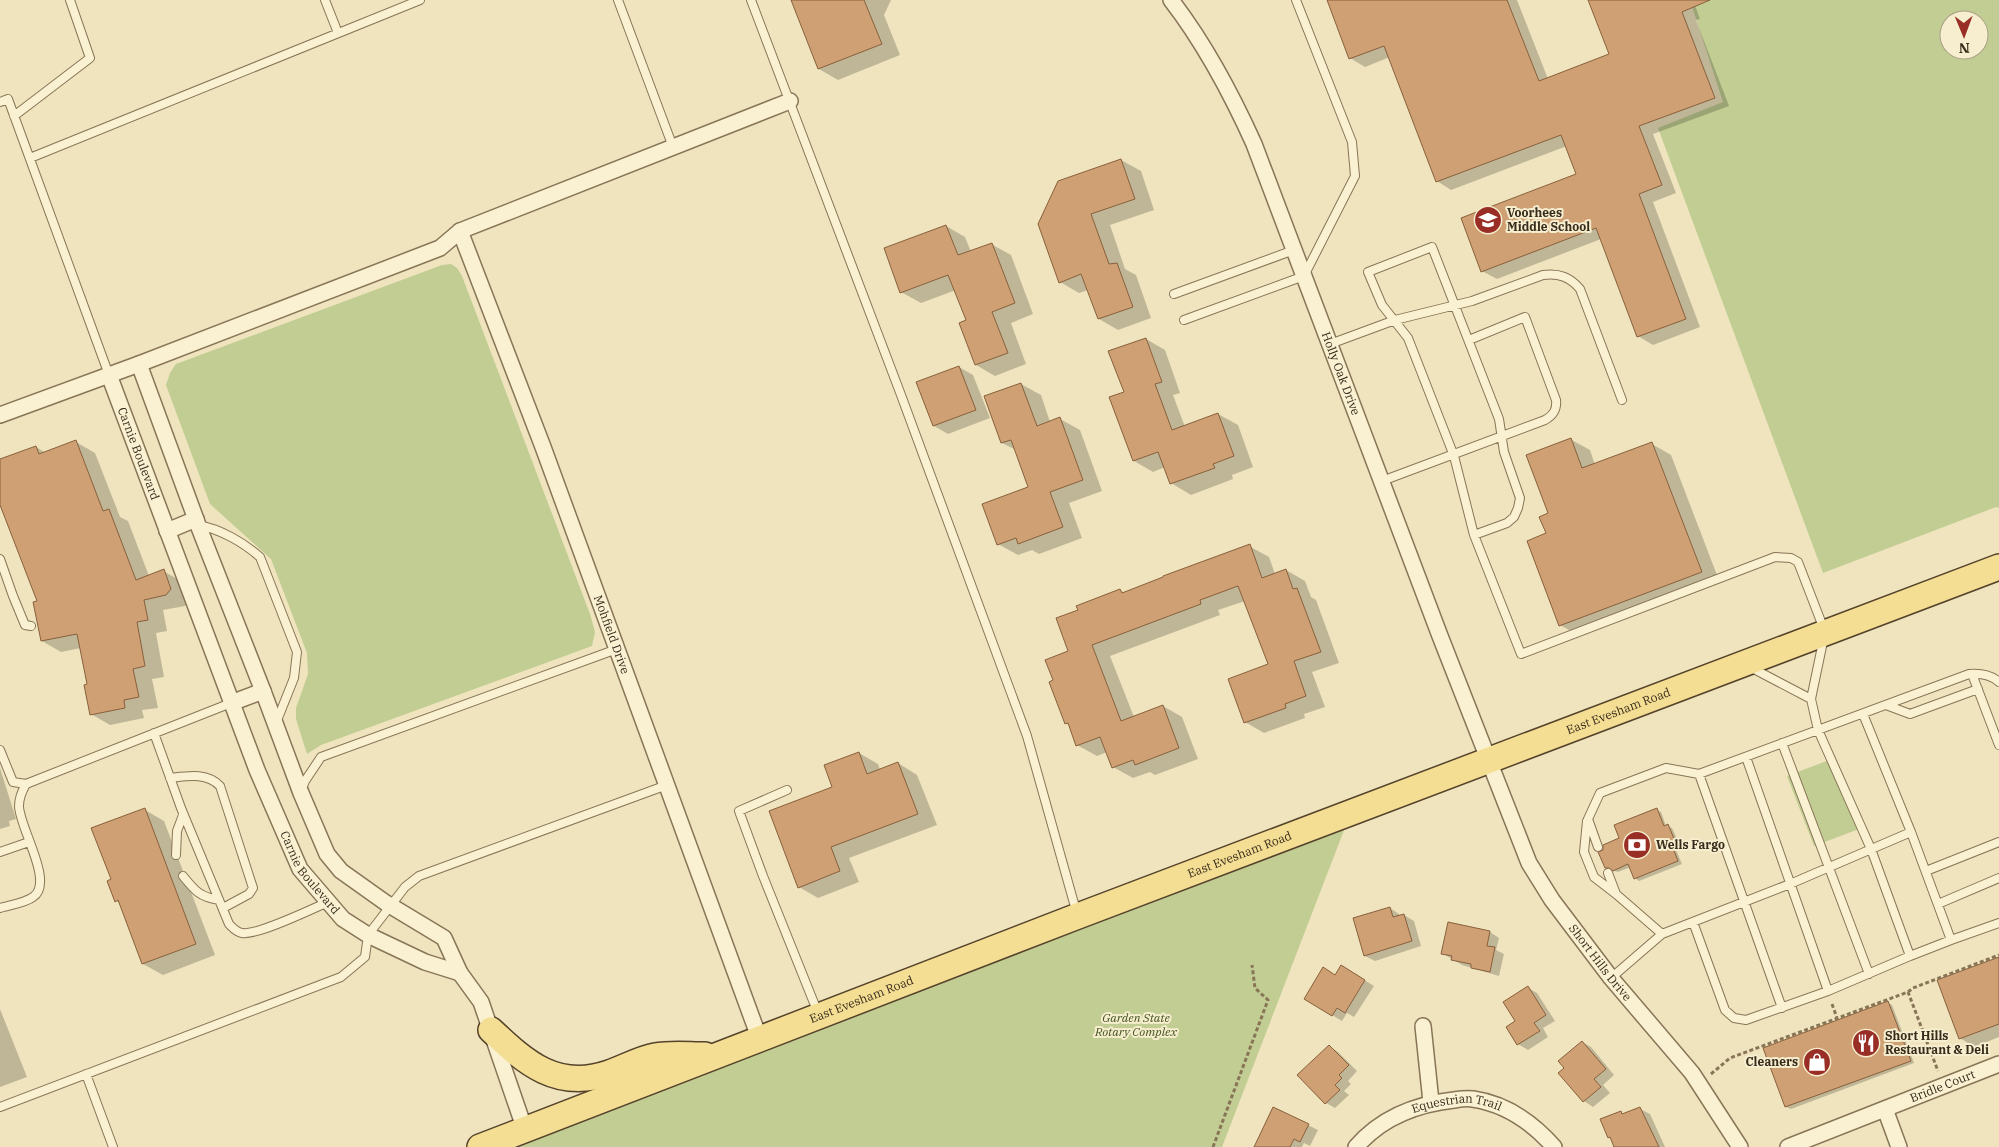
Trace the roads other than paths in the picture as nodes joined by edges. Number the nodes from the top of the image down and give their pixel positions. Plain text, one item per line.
1 (70, 0) edge
2 (326, 0) edge
3 (420, 0) edge
4 (618, 0) edge
5 (751, 0) edge
6 (1171, 0) edge
7 (1296, 0) edge
8 (338, 33) junction
9 (790, 101) junction
10 (0, 102) edge
11 (14, 116) junction
12 (673, 147) junction
13 (30, 158) junction
14 (460, 231) junction
15 (1294, 250) junction
16 (1304, 276) junction
17 (1174, 294) dead end
18 (1456, 305) junction
19 (1184, 320) dead end
20 (1395, 320) junction
21 (1469, 340) junction
22 (1330, 344) junction
23 (139, 364) junction
24 (110, 375) junction
25 (1622, 400) dead end
26 (0, 415) edge
27 (1501, 437) junction
28 (1454, 456) junction
29 (1382, 482) junction
30 (197, 522) junction
31 (168, 531) junction
32 (1474, 535) junction
33 (0, 559) edge
34 (1999, 567) edge
35 (31, 626) dead end
36 (1824, 632) junction
37 (617, 649) junction
38 (1743, 664) junction
39 (1972, 674) junction
40 (1999, 682) edge
41 (1978, 690) junction
42 (263, 692) junction
43 (1811, 699) junction
44 (231, 703) junction
45 (1886, 705) junction
46 (1863, 714) junction
47 (276, 725) junction
48 (1818, 730) junction
49 (154, 733) junction
50 (1782, 743) junction
51 (1999, 745) edge
52 (0, 750) edge
53 (1746, 757) junction
54 (1488, 760) junction
55 (1699, 774) junction
56 (170, 778) junction
57 (26, 784) junction
58 (667, 785) junction
59 (787, 790) dead end
60 (300, 793) junction
61 (184, 815) junction
62 (1588, 818) junction
63 (1911, 832) junction
64 (29, 842) junction
65 (1999, 842) edge
66 (1598, 847) dead end
67 (1871, 849) junction
68 (0, 852) edge
69 (176, 855) dead end
70 (1829, 867) junction
71 (1926, 871) junction
72 (1608, 873) dead end
73 (183, 876) dead end
74 (1999, 878) edge
75 (1790, 884) junction
76 (1616, 894) junction
77 (219, 900) junction
78 (328, 902) junction
79 (1744, 902) junction
80 (1938, 904) junction
81 (391, 906) junction
82 (0, 908) edge
83 (222, 908) junction
84 (1078, 916) junction
85 (1693, 922) junction
86 (1999, 923) edge
87 (1662, 934) junction
88 (368, 935) junction
89 (1951, 940) junction
90 (1910, 956) junction
91 (460, 974) junction
92 (1869, 974) junction
93 (1611, 978) junction
94 (1828, 991) junction
95 (1782, 1008) junction
96 (820, 1017) junction
97 (1423, 1026) dead end
98 (491, 1030) junction
99 (760, 1040) junction
100 (723, 1054) junction
101 (1999, 1064) edge
102 (86, 1074) junction
103 (1431, 1102) junction
104 (0, 1107) edge
105 (1885, 1109) junction
106 (525, 1130) junction
107 (113, 1147) edge
108 (480, 1147) edge
109 (1356, 1147) edge
110 (1554, 1147) edge
111 (1740, 1147) edge
112 (1788, 1147) edge
113 (1899, 1147) edge

1 - 11 lane
2 - 8 lane
3 - 8 lane
4 - 12 lane
5 - 9 lane
6 - 15 street, Holly Oak Drive
7 - 16 lane
8 - 13 lane
9 - 12 street
9 - 84 lane
10 - 11 lane
11 - 13 lane
12 - 14 street
13 - 24 lane
14 - 23 street
14 - 37 street, Mohfield Drive
15 - 16 street, Holly Oak Drive
15 - 17 lane
16 - 19 lane
16 - 22 street, Holly Oak Drive
18 - 20 lane
18 - 20 lane
18 - 21 lane
18 - 25 lane
20 - 22 lane
20 - 28 lane
21 - 27 lane
21 - 27 lane
22 - 29 street, Holly Oak Drive
23 - 24 street
23 - 30 street, Carnie Boulevard
24 - 26 street
24 - 31 street, Carnie Boulevard
27 - 28 lane
27 - 32 lane
28 - 29 lane
28 - 32 lane
29 - 54 street, Holly Oak Drive
30 - 31 street
30 - 42 street, Carnie Boulevard
30 - 47 lane
31 - 44 street, Carnie Boulevard
32 - 36 lane
33 - 35 lane
34 - 36 main road, East Evesham Road
36 - 38 main road, East Evesham Road
36 - 43 lane
37 - 58 street, Mohfield Drive
37 - 60 lane
38 - 43 lane
38 - 54 main road, East Evesham Road
39 - 40 lane
39 - 41 lane
39 - 45 lane
41 - 45 lane
41 - 51 lane
42 - 44 street
42 - 47 street, Carnie Boulevard
43 - 48 lane
44 - 49 lane
44 - 78 street, Carnie Boulevard
45 - 46 lane
46 - 48 lane
46 - 63 lane
47 - 60 street, Carnie Boulevard
48 - 50 lane
48 - 67 lane
49 - 56 lane
49 - 57 lane
50 - 53 lane
50 - 70 lane
52 - 57 lane
53 - 55 lane
53 - 75 lane
54 - 84 main road, East Evesham Road
54 - 93 street, Short Hills Drive
55 - 62 lane
55 - 79 lane
56 - 61 lane
56 - 83 lane
57 - 64 lane
58 - 81 lane
58 - 99 street, Mohfield Drive
59 - 96 lane
60 - 81 street, Carnie Boulevard
61 - 69 lane
61 - 77 lane
62 - 66 lane
62 - 76 lane
63 - 67 lane
63 - 71 lane
64 - 68 lane
64 - 82 lane
65 - 71 lane
67 - 70 lane
67 - 90 lane
70 - 75 lane
70 - 92 lane
71 - 80 lane
72 - 76 lane
73 - 77 lane
74 - 80 lane
75 - 79 lane
75 - 94 lane
76 - 87 lane
77 - 83 lane
78 - 83 lane
78 - 88 street, Carnie Boulevard
79 - 85 lane
79 - 95 lane
80 - 89 lane
81 - 88 lane
81 - 91 street, Carnie Boulevard
84 - 96 main road, East Evesham Road
85 - 87 lane
85 - 95 lane
86 - 89 lane
87 - 93 lane
88 - 91 street, Carnie Boulevard
88 - 102 lane
89 - 90 lane
90 - 92 lane
91 - 98 street, Carnie Boulevard
92 - 94 lane
93 - 111 street, Short Hills Drive
94 - 95 lane
96 - 99 main road, East Evesham Road
97 - 103 street
98 - 100 main road
98 - 106 street, Carnie Boulevard
99 - 100 main road, East Evesham Road
100 - 106 main road, East Evesham Road
101 - 105 street, Bridle Court
102 - 104 lane
102 - 107 lane
103 - 109 street, Equestrian Trail
103 - 110 street, Equestrian Trail
105 - 112 street, Bridle Court
105 - 113 street
106 - 108 main road, East Evesham Road

